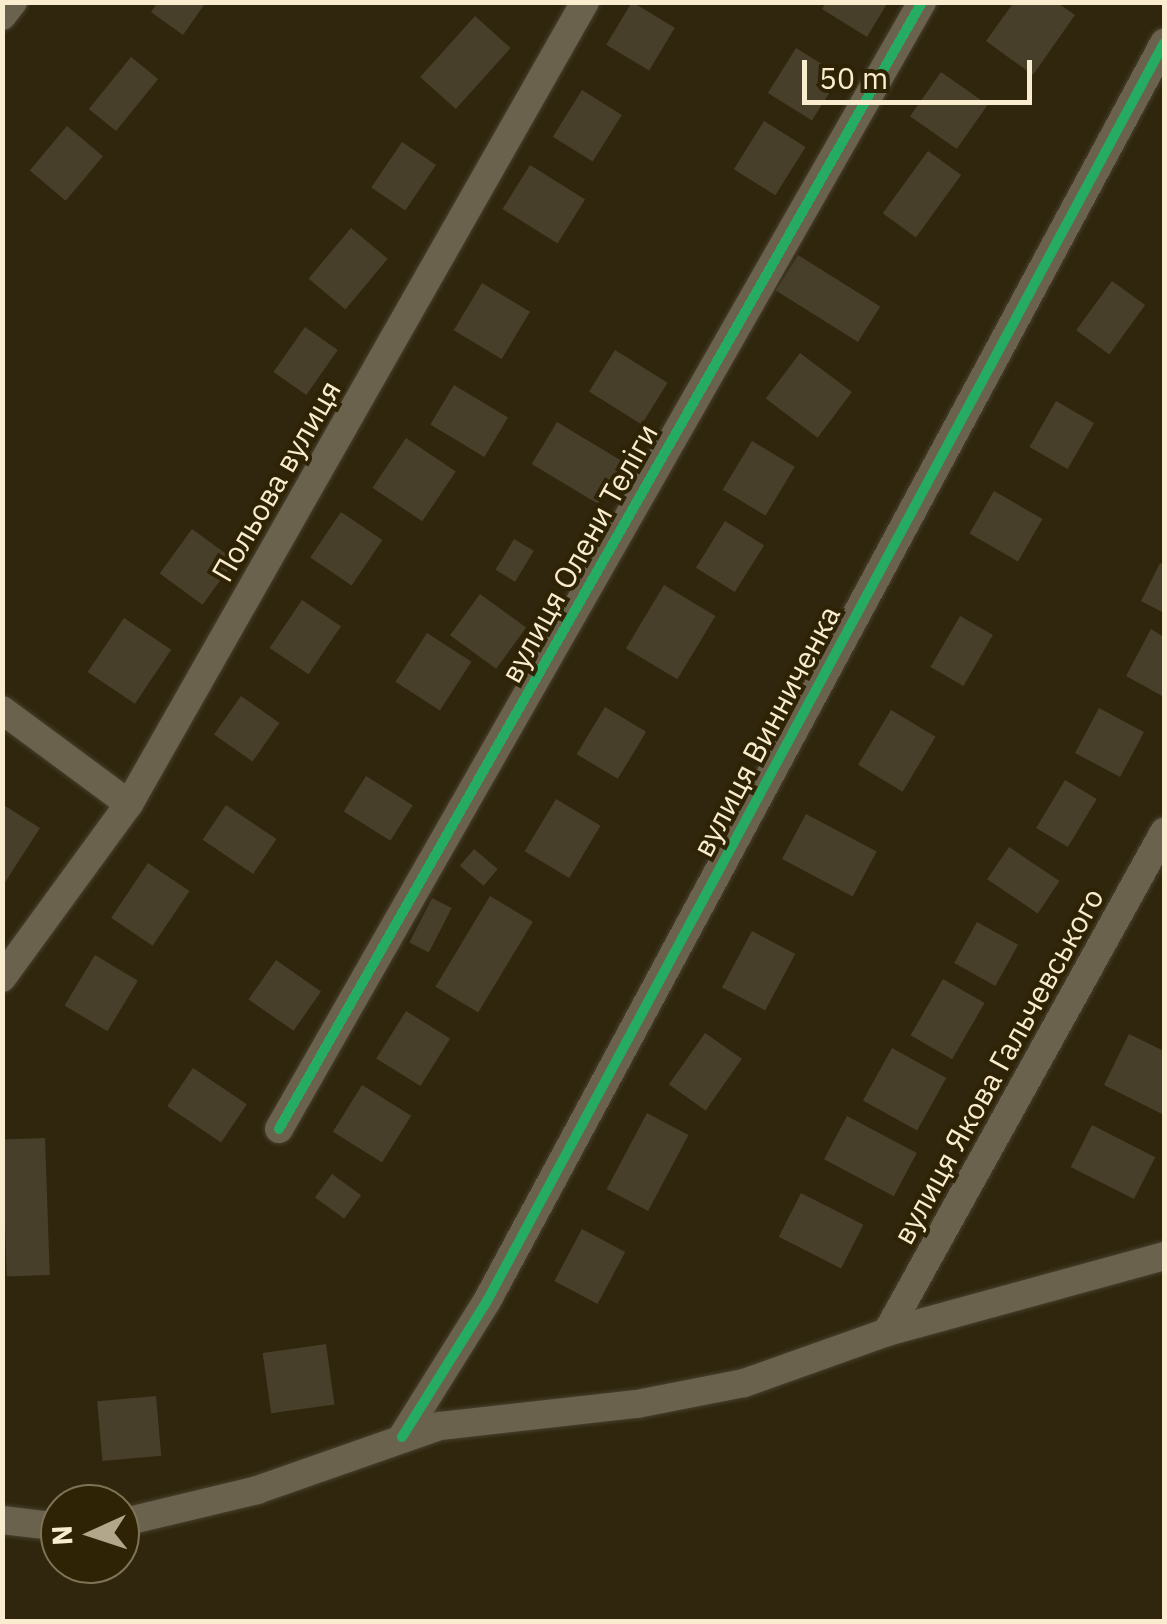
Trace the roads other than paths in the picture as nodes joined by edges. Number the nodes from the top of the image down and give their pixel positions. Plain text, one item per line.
1 (14, 2) edge
2 (585, 2) edge
3 (922, 2) edge
4 (2, 16) edge
5 (1164, 43) edge
6 (2, 710) edge
7 (129, 804) junction
8 (1164, 832) edge
9 (2, 978) edge
10 (280, 1130) dead end
11 (1164, 1256) edge
12 (888, 1332) junction
13 (402, 1437) junction
14 (140, 1518) edge
15 (2, 1520) edge
16 (40, 1525) edge

1 - 4 street
2 - 7 street, Польова вулиця
3 - 10 street, вулиця Олени Теліги
5 - 13 street, вулиця Винниченка
6 - 7 street
7 - 9 street, Польова вулиця
8 - 12 street, вулиця Якова Гальчевського
11 - 12 street
12 - 13 street
13 - 14 street
15 - 16 street

